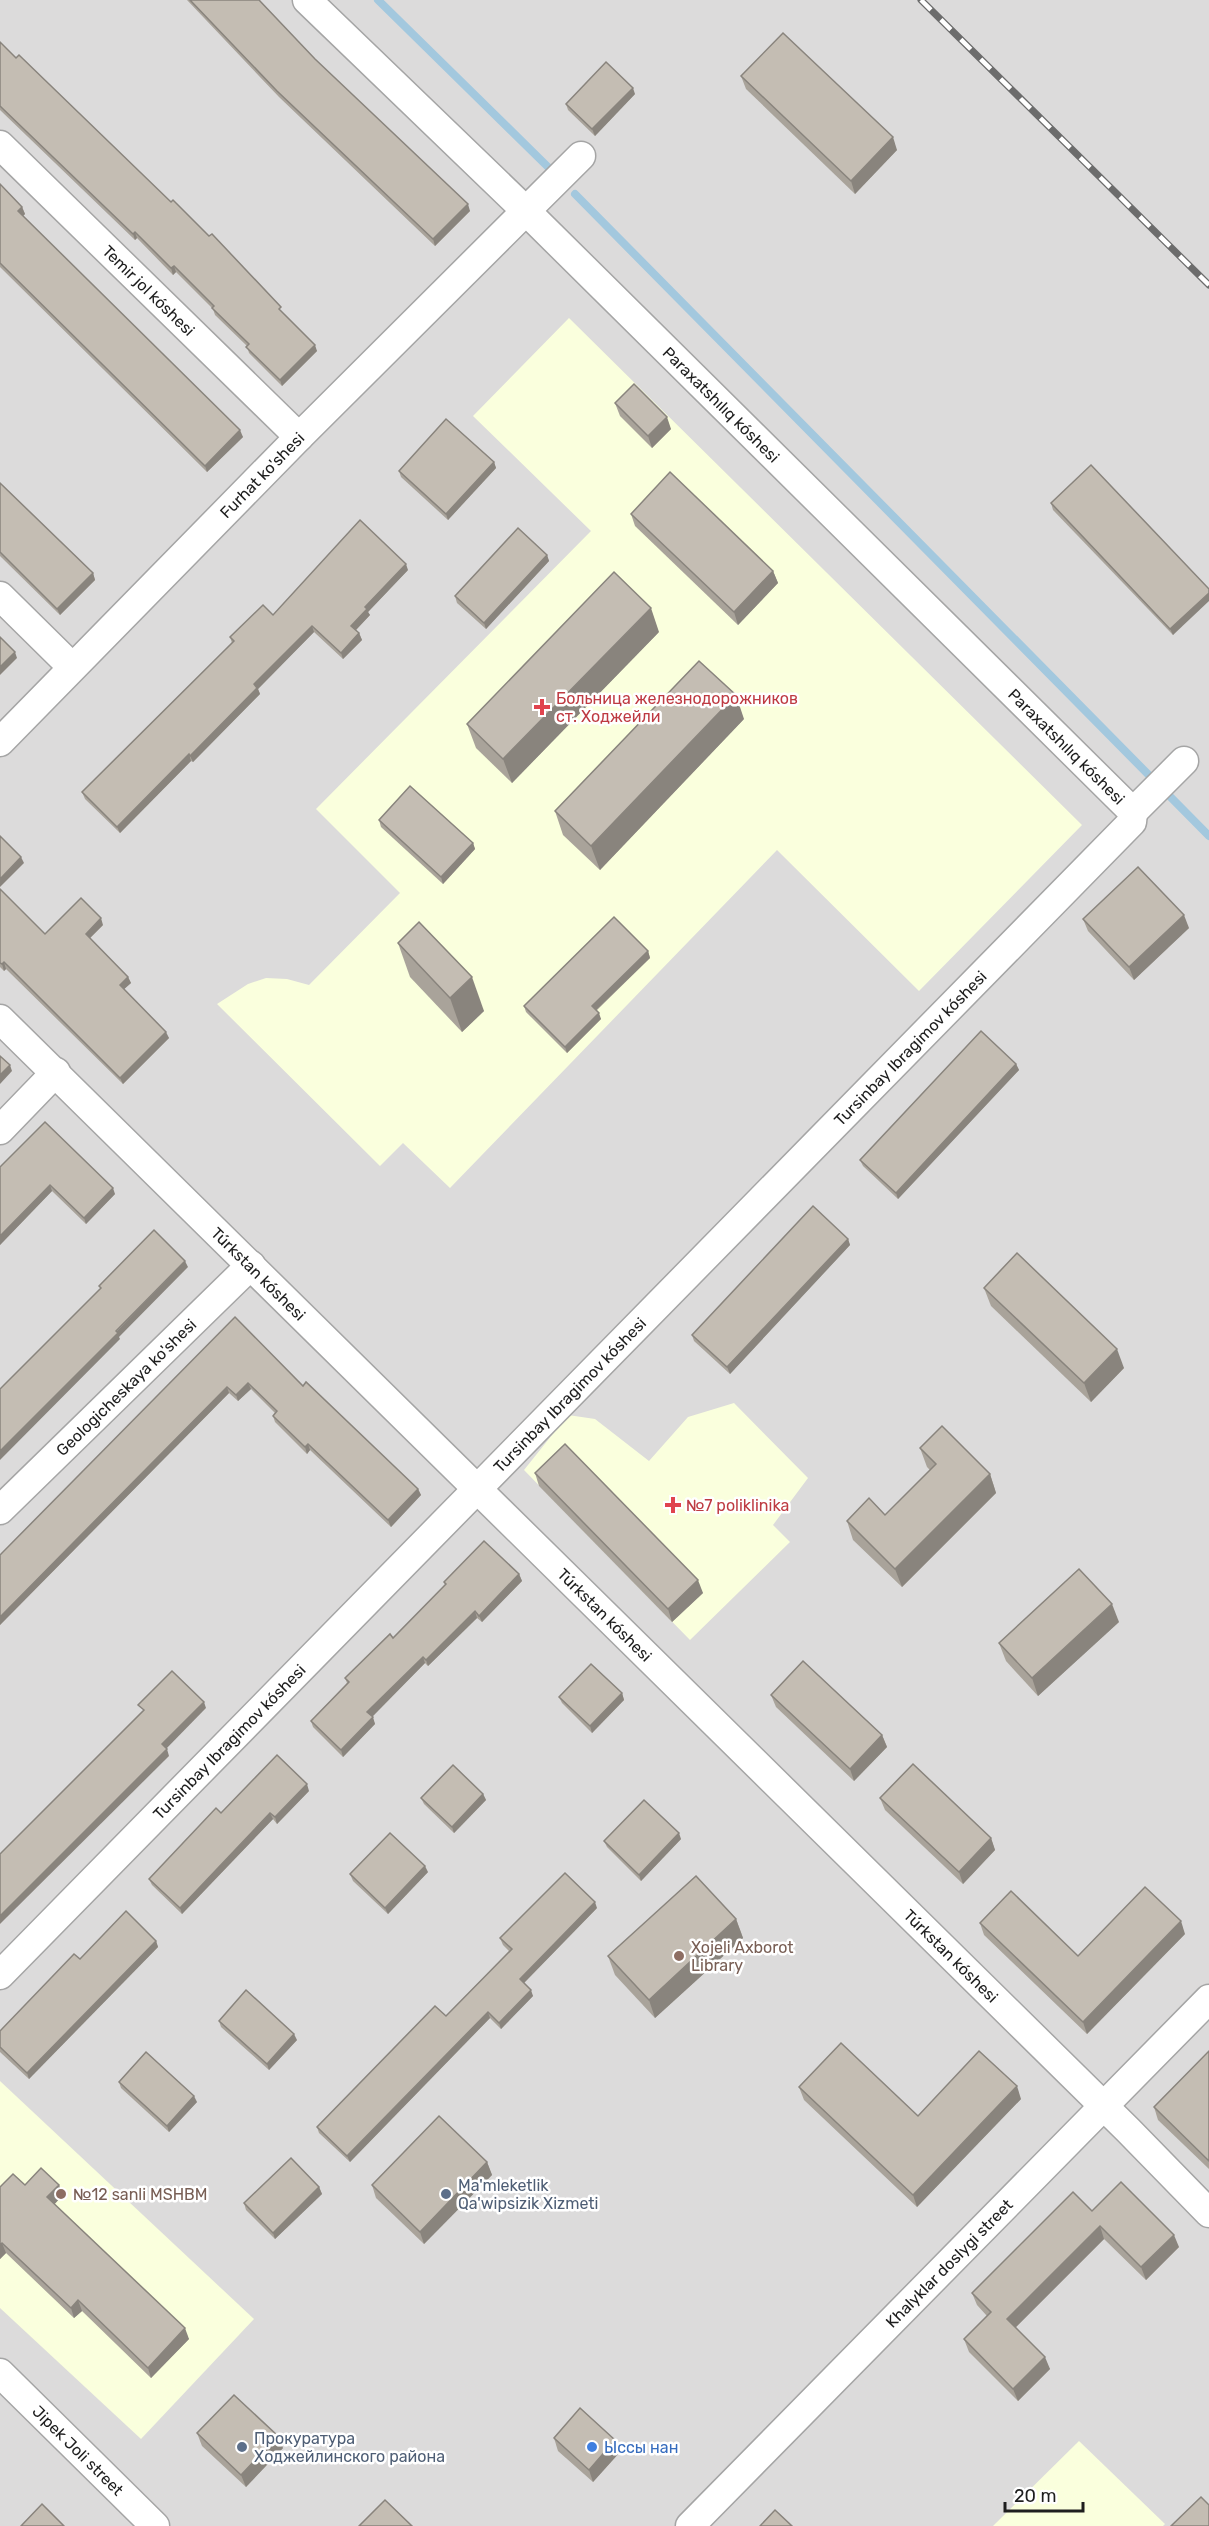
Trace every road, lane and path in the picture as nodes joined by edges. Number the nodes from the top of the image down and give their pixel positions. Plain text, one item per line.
1 (307, 0) edge
2 (0, 145) edge
3 (581, 156) dead end
4 (525, 210) junction
5 (299, 437) junction
6 (0, 596) edge
7 (72, 667) junction
8 (0, 742) edge
9 (1184, 761) dead end
10 (1133, 812) junction
11 (0, 1019) edge
12 (57, 1072) junction
13 (0, 1130) edge
14 (251, 1265) junction
15 (477, 1489) junction
16 (0, 1510) edge
17 (0, 1975) edge
18 (1209, 2000) edge
19 (1104, 2106) junction
20 (1209, 2213) edge
21 (0, 2373) edge
22 (154, 2526) edge
23 (690, 2526) edge

1 - 4 street, Paraxatshılıq kóshesi
2 - 5 street, Temir jol kóshesi
3 - 4 street, Furhat ko'shesi
4 - 5 street, Furhat ko'shesi
4 - 10 street, Paraxatshılıq kóshesi
5 - 7 street, Furhat ko'shesi
6 - 7 street
7 - 8 street, Furhat ko'shesi
9 - 10 street, Tursinbay Ibragimov kóshesi
10 - 15 street, Tursinbay Ibragimov kóshesi
11 - 12 street, Túrkstan kóshesi
12 - 13 street
12 - 14 street, Túrkstan kóshesi
14 - 15 street, Túrkstan kóshesi
14 - 16 street, Geologicheskaya ko'shesi
15 - 17 street, Tursinbay Ibragimov kóshesi
15 - 19 street, Túrkstan kóshesi
18 - 19 street, Khalyklar doslygi street
19 - 20 street, Túrkstan kóshesi
19 - 23 street, Khalyklar doslygi street
21 - 22 street, Jipek Joli street

